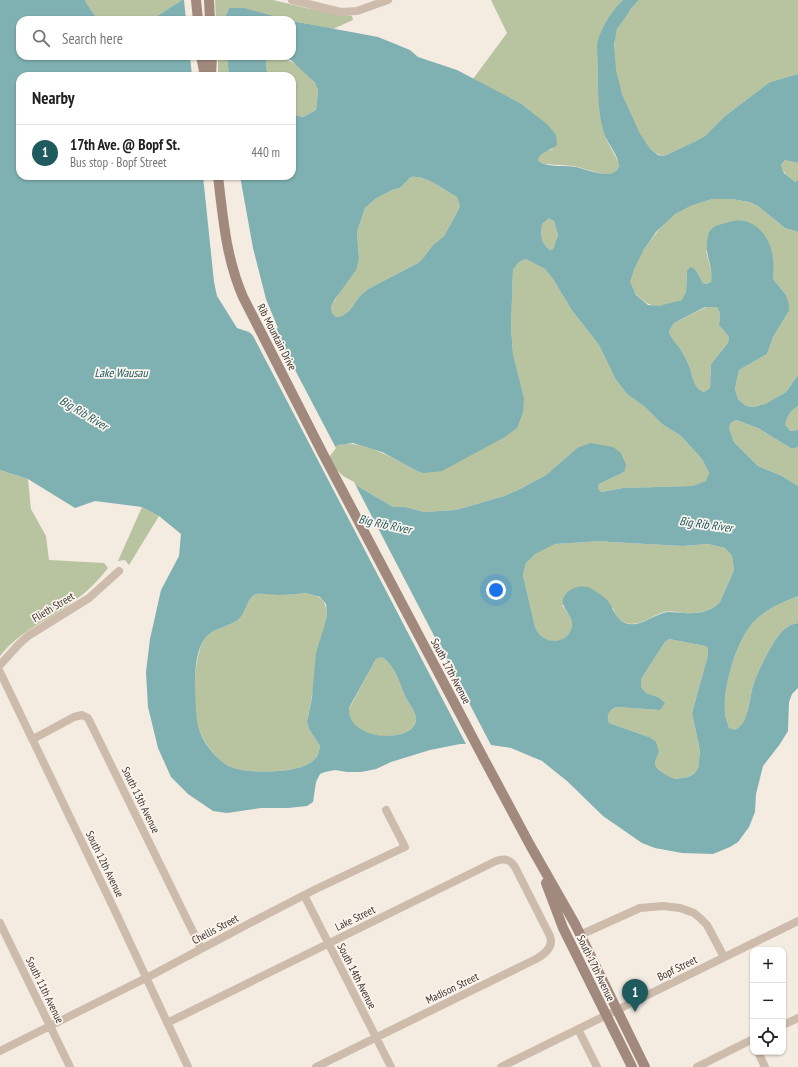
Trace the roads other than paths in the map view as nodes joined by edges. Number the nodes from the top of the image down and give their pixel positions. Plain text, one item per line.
1 (196, 0) edge
2 (209, 0) edge
3 (292, 0) edge
4 (388, 0) edge
5 (198, 16) edge
6 (210, 16) edge
7 (203, 60) edge
8 (212, 60) edge
9 (204, 72) edge
10 (211, 72) edge
11 (218, 180) edge
12 (346, 497) joint
13 (119, 571) dead end
14 (0, 665) edge
15 (0, 672) edge
16 (33, 739) junction
17 (386, 810) dead end
18 (535, 855) junction
19 (304, 895) junction
20 (533, 902) joint
21 (798, 921) edge
22 (0, 923) edge
23 (580, 935) junction
24 (328, 944) junction
25 (201, 948) junction
26 (724, 957) junction
27 (146, 978) junction
28 (617, 1010) junction
29 (606, 1015) junction
30 (798, 1018) edge
31 (167, 1023) junction
32 (786, 1024) edge
33 (50, 1026) junction
34 (578, 1029) junction
35 (376, 1038) junction
36 (750, 1042) edge
37 (0, 1051) edge
38 (759, 1055) edge
39 (70, 1067) edge
40 (188, 1067) edge
41 (316, 1067) edge
42 (391, 1067) edge
43 (501, 1067) edge
44 (597, 1067) edge
45 (632, 1067) edge
46 (645, 1067) edge
47 (697, 1067) edge
48 (765, 1067) edge

1 - 5 main road
2 - 6 main road
3 - 4 street
7 - 9 main road
8 - 10 main road
11 - 12 main road, Rib Mountain Drive
12 - 18 main road, South 17th Avenue
13 - 14 street, Flieth Street
15 - 16 street, South 12th Avenue
16 - 25 street, South 13th Avenue
16 - 27 street, South 12th Avenue
17 - 19 street, Chellis Street
18 - 23 main road, South 17th Avenue
18 - 29 main road, South 17th Avenue
19 - 24 street, South 14th Avenue
19 - 25 street, Chellis Street
20 - 24 street, Lake Street
20 - 35 street, Madison Street
21 - 26 street, Bopf Street
22 - 33 street, South 11th Avenue
23 - 26 street
23 - 28 main road, South 17th Avenue
24 - 31 street, Lake Street
24 - 35 street, South 14th Avenue
25 - 27 street, Chellis Street
26 - 28 street, Bopf Street
27 - 31 street, South 12th Avenue
27 - 33 street, Chellis Street
28 - 29 street, Bopf Street
28 - 46 main road, South 17th Avenue
29 - 34 street, Bopf Street
29 - 45 main road, South 17th Avenue
30 - 32 street
31 - 40 street, South 12th Avenue
33 - 37 street, Chellis Street
33 - 39 street, South 11th Avenue
34 - 43 street, Bopf Street
34 - 44 street
35 - 41 street, Madison Street
35 - 42 street, South 14th Avenue
36 - 47 street
38 - 48 street

